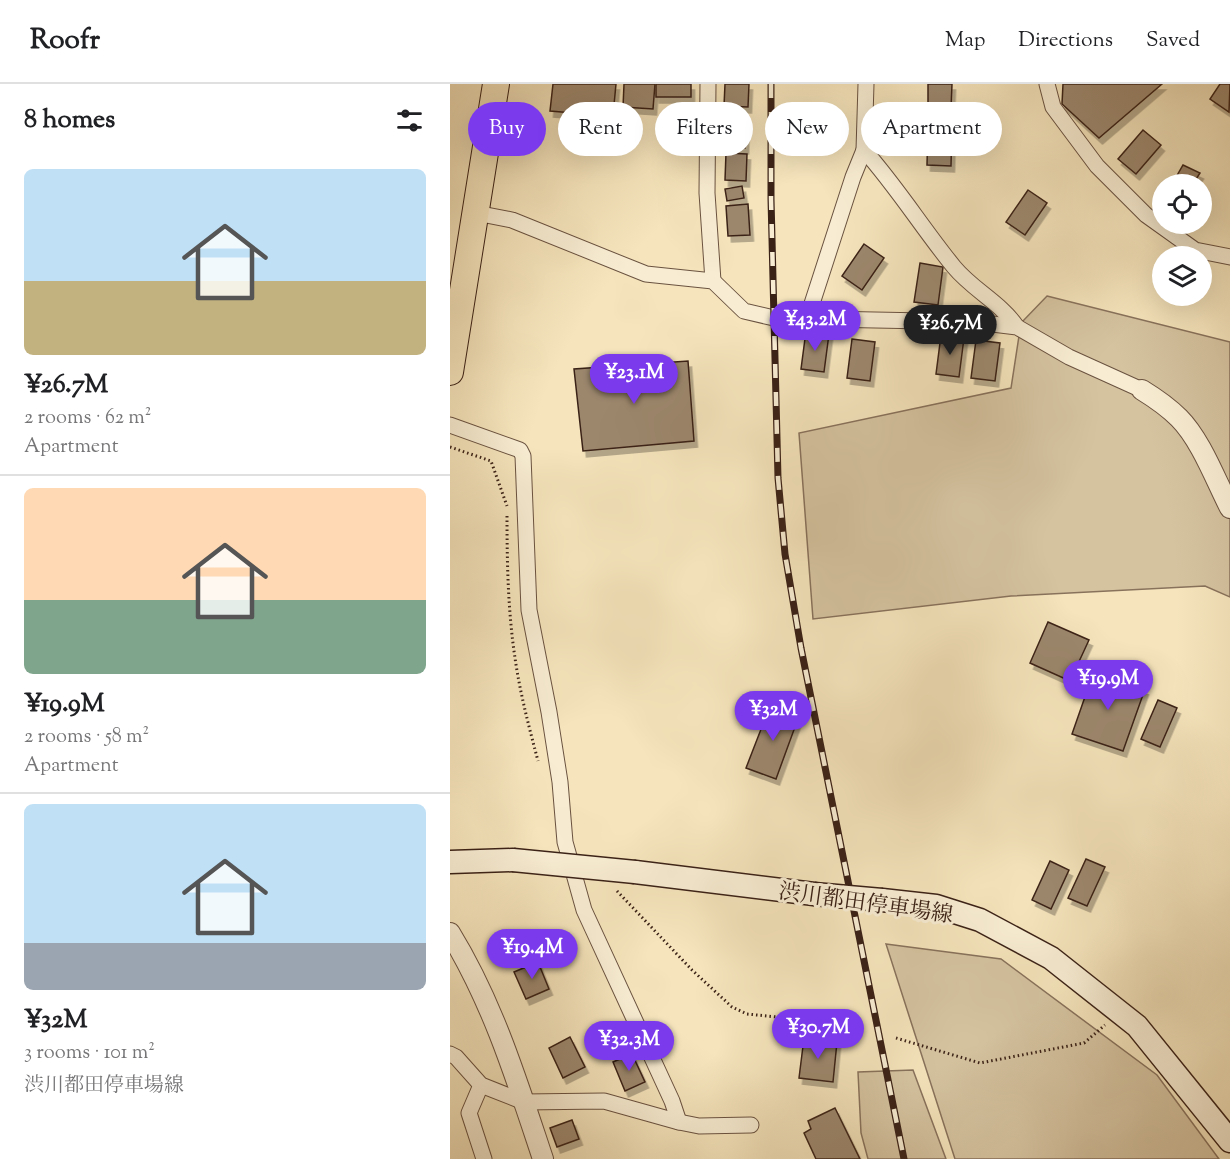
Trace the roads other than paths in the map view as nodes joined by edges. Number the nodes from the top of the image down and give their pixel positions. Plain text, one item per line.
1 (496, 84) edge
2 (708, 84) edge
3 (866, 84) edge
4 (1047, 84) edge
5 (865, 102) edge
6 (862, 156) edge
7 (869, 156) edge
8 (476, 213) junction
9 (1230, 257) edge
10 (713, 281) junction
11 (807, 319) junction
12 (1017, 327) junction
13 (450, 372) edge
14 (1142, 390) joint
15 (450, 425) edge
16 (1230, 508) edge
17 (450, 862) edge
18 (450, 933) edge
19 (450, 1054) edge
20 (481, 1085) junction
21 (524, 1102) junction
22 (679, 1122) junction
23 (751, 1125) dead end
24 (1230, 1141) edge
25 (484, 1159) edge
26 (543, 1159) edge

1 - 8 highway
2 - 10 street
3 - 5 street
4 - 9 street
6 - 11 street
7 - 12 street
8 - 10 street
8 - 13 highway
10 - 11 street
11 - 12 street
12 - 14 street
14 - 16 street
15 - 22 street
17 - 24 main road, 渋川都田停車場線, bridge
18 - 21 street
19 - 20 street
20 - 21 street
20 - 25 street
21 - 22 street
21 - 26 street
22 - 23 street

